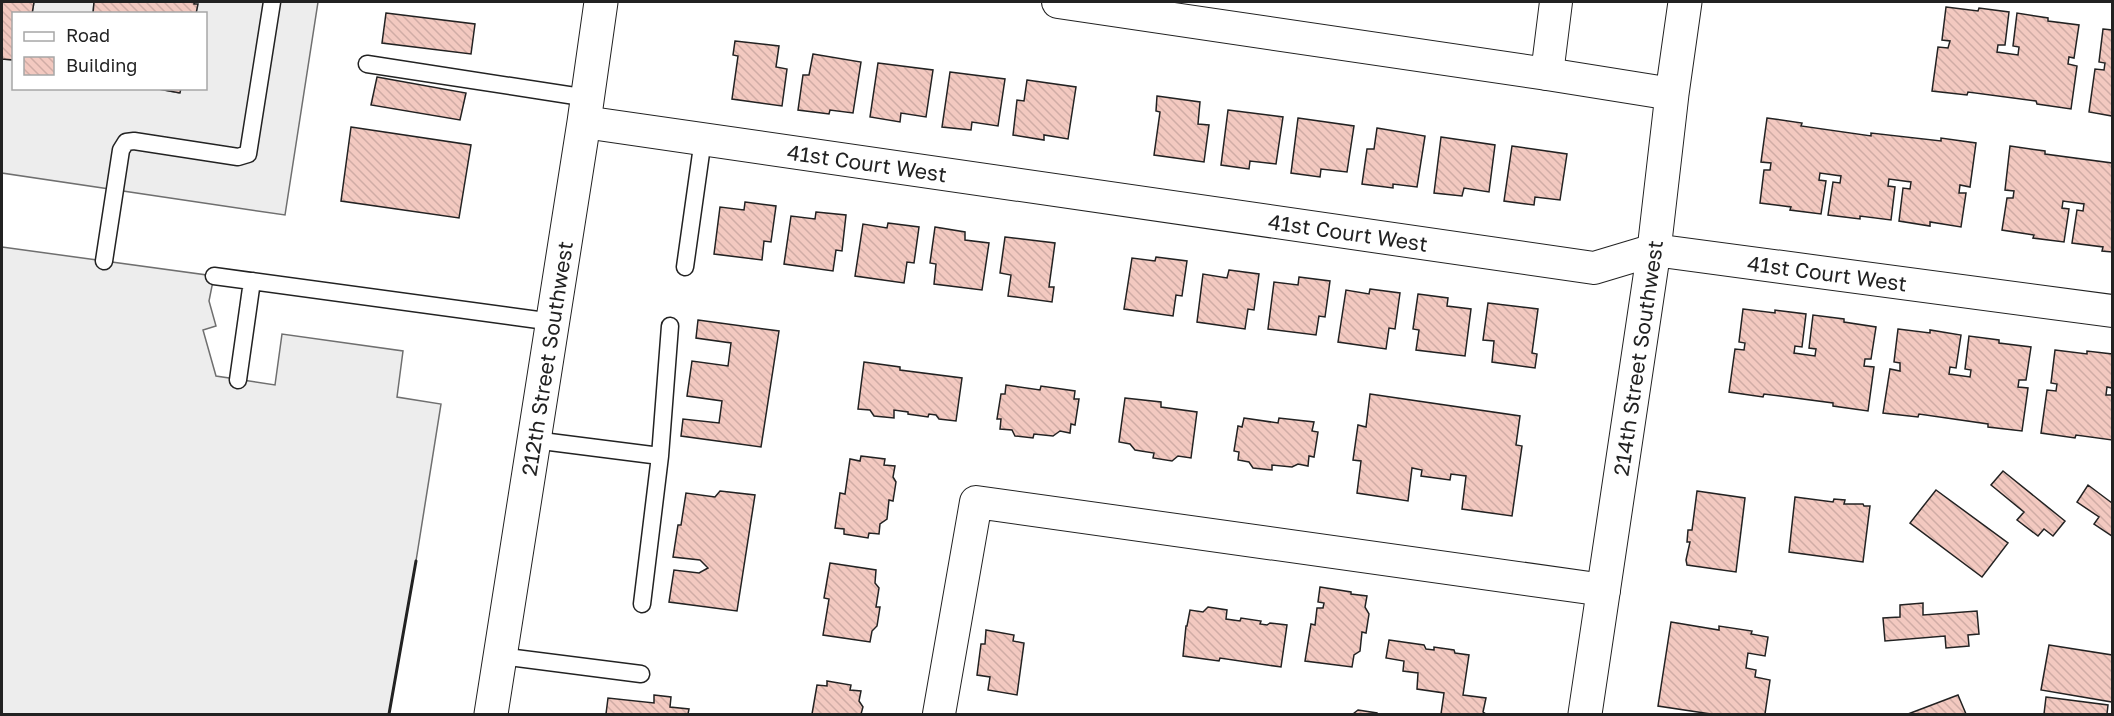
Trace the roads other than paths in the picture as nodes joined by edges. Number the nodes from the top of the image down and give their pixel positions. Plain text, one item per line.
1 (273, 2) edge
2 (601, 2) edge
3 (1058, 2) edge
4 (1556, 2) edge
5 (1685, 2) edge
6 (367, 64) dead end
7 (1547, 74) junction
8 (1672, 94) junction
9 (586, 110) junction
10 (703, 139) junction
11 (1654, 250) junction
12 (104, 261) dead end
13 (685, 267) dead end
14 (214, 276) dead end
15 (252, 281) junction
16 (2112, 311) edge
17 (553, 322) junction
18 (670, 326) dead end
19 (238, 380) dead end
20 (534, 440) junction
21 (660, 456) junction
22 (1604, 590) junction
23 (642, 604) dead end
24 (500, 656) junction
25 (640, 674) dead end
26 (491, 714) edge
27 (939, 714) edge
28 (1586, 714) edge

1 - 12 lane
2 - 9 street, 212th Street Southwest
3 - 7 street
4 - 7 street
5 - 8 street, 214th Street Southwest
6 - 9 lane
7 - 8 street
8 - 11 street, 214th Street Southwest
9 - 10 street, 41st Court West
9 - 17 street, 212th Street Southwest
10 - 11 street, 41st Court West
10 - 13 lane
11 - 16 street, 41st Court West
11 - 22 street, 214th Street Southwest
14 - 15 lane
15 - 17 lane
15 - 19 lane
17 - 20 street, 212th Street Southwest
18 - 21 lane
20 - 21 lane
20 - 24 street, 212th Street Southwest
21 - 23 lane
22 - 27 street
22 - 28 street, 214th Street Southwest
24 - 25 lane
24 - 26 street, 212th Street Southwest

